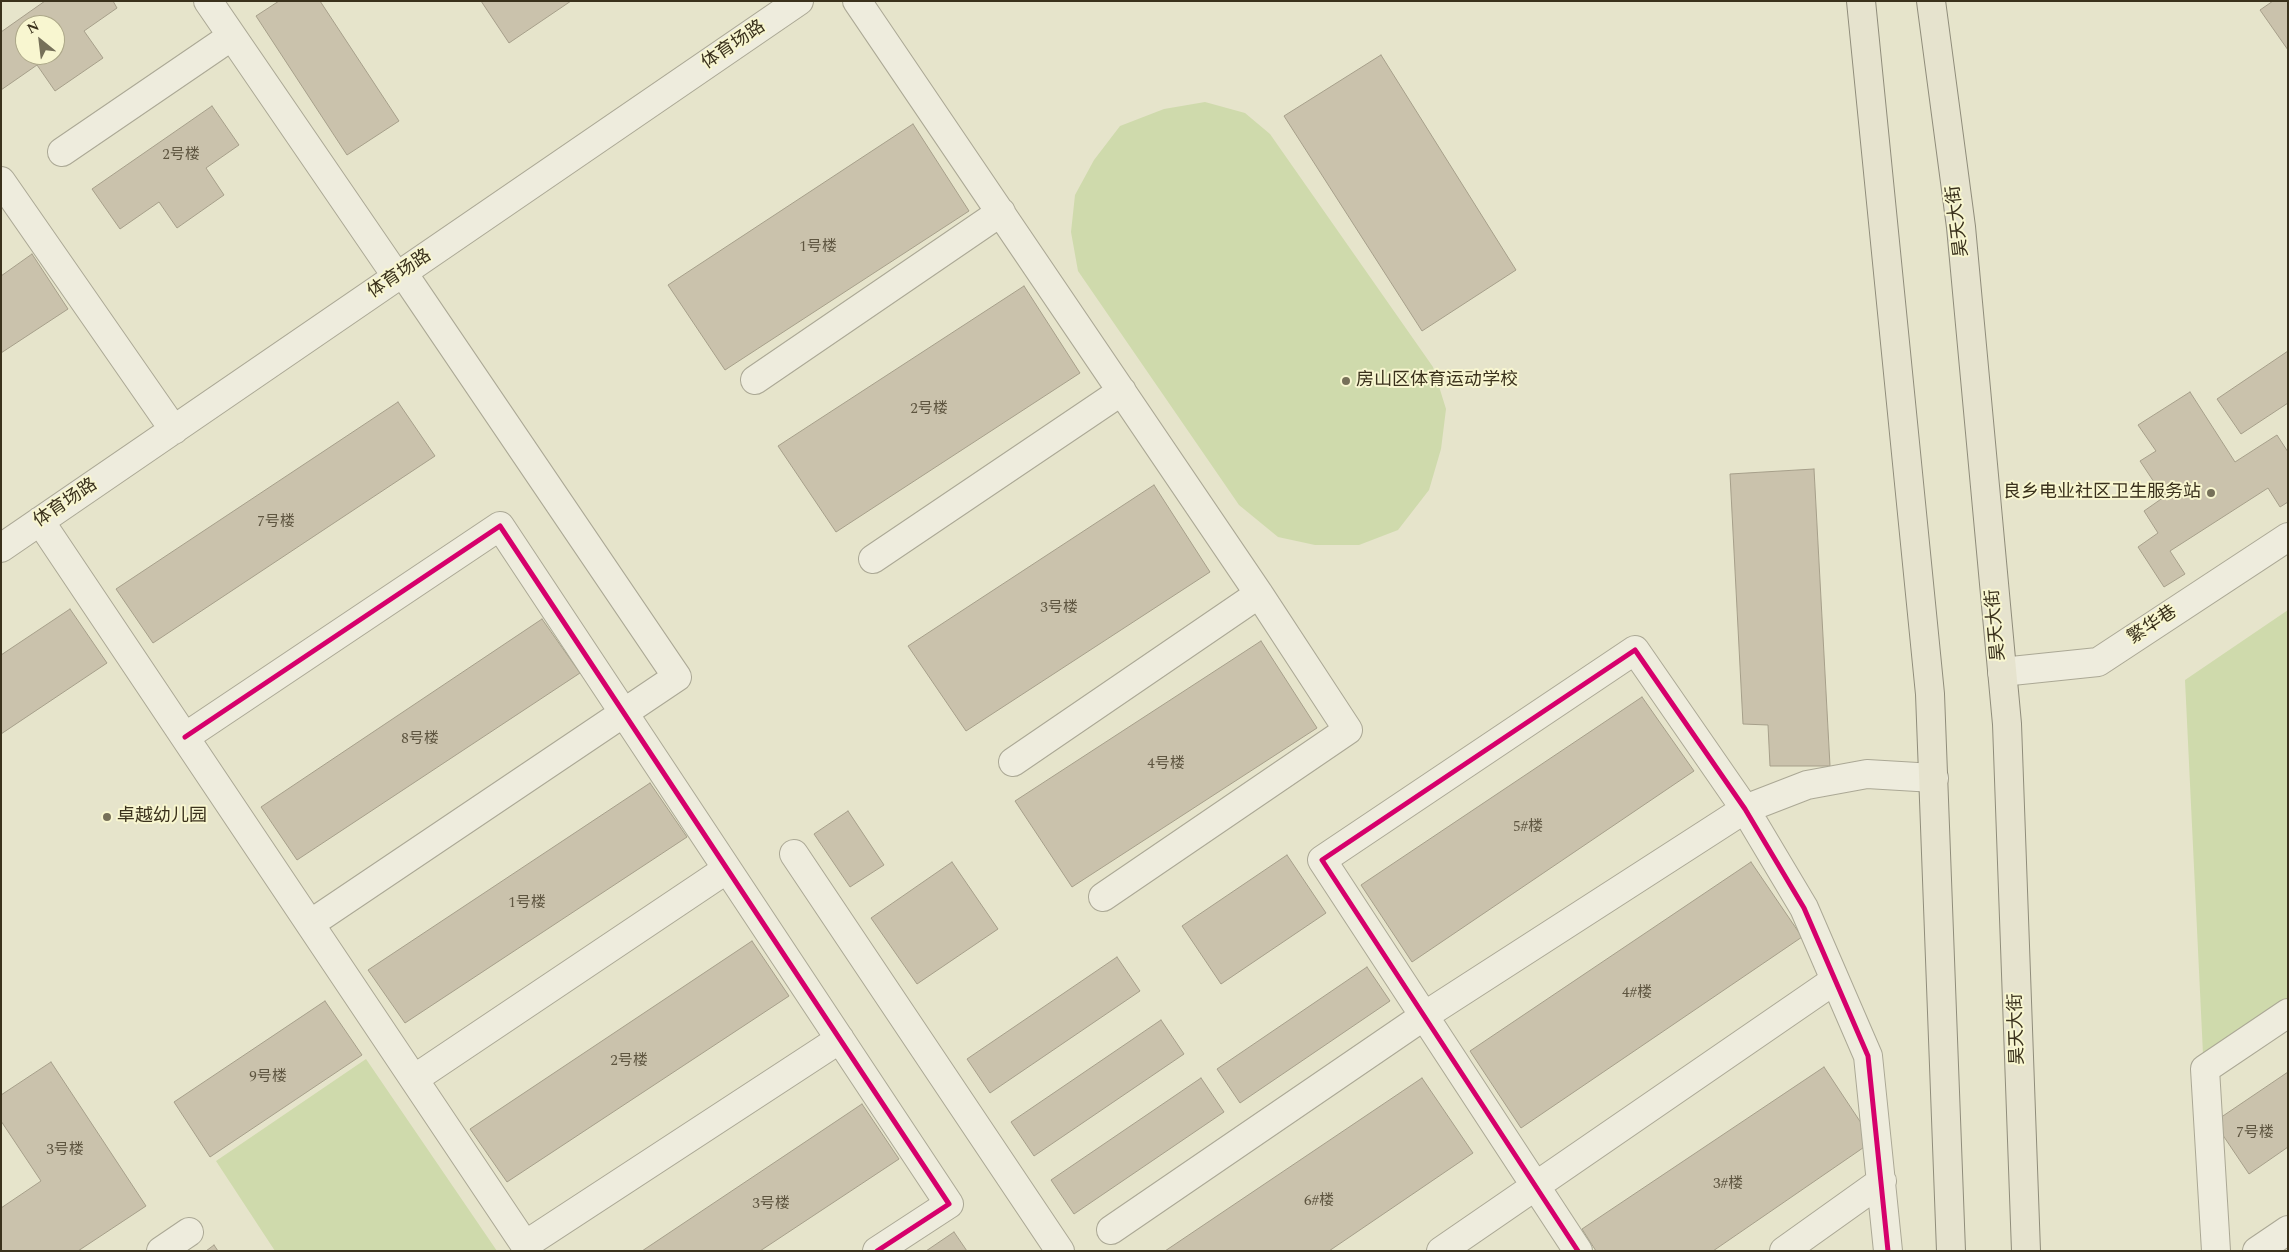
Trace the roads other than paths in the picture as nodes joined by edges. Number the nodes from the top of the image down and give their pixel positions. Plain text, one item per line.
1 (208, 1) edge
2 (799, 1) edge
3 (857, 1) edge
4 (1861, 1) edge
5 (1931, 1) edge
6 (232, 36) junction
7 (62, 152) dead end
8 (1, 181) edge
9 (10, 212) edge
10 (1001, 212) junction
11 (400, 275) junction
12 (755, 380) dead end
13 (1122, 391) junction
14 (174, 430) junction
15 (40, 521) junction
16 (2288, 537) edge
17 (1, 548) edge
18 (874, 559) dead end
19 (1259, 594) junction
20 (2002, 672) junction
21 (185, 737) junction
22 (1013, 762) dead end
23 (1934, 778) junction
24 (1745, 809) junction
25 (794, 854) dead end
26 (727, 870) junction
27 (1103, 898) dead end
28 (310, 924) junction
29 (1835, 980) junction
30 (2288, 1013) edge
31 (1424, 1016) junction
32 (840, 1039) junction
33 (414, 1079) junction
34 (1882, 1181) junction
35 (1536, 1186) junction
36 (1111, 1230) dead end
37 (2288, 1230) edge
38 (190, 1232) dead end
39 (527, 1248) edge
40 (161, 1251) edge
41 (878, 1251) edge
42 (1060, 1251) edge
43 (1441, 1251) edge
44 (1578, 1251) edge
45 (1784, 1251) edge
46 (1888, 1251) edge
47 (1951, 1251) edge
48 (2026, 1251) edge
49 (2216, 1251) edge
50 (2257, 1251) edge

1 - 6 street
2 - 11 street, 体育场路
3 - 10 street
4 - 23 main road
5 - 20 main road, 昊天大街
6 - 7 street
6 - 11 street
8 - 9 street
9 - 14 street
10 - 12 street
10 - 13 street
11 - 14 street, 体育场路
11 - 28 street
13 - 18 street
13 - 19 street
14 - 15 street, 体育场路
15 - 17 street, 体育场路
15 - 21 street
16 - 20 street, 繁华巷
19 - 22 street
19 - 27 street
20 - 48 main road, 昊天大街
21 - 26 street
21 - 28 street
23 - 24 street
23 - 47 main road
24 - 29 street
24 - 31 street
24 - 31 street
25 - 42 street
26 - 32 street
26 - 33 street
28 - 33 street
29 - 34 street
29 - 35 street
30 - 49 street
31 - 35 street
31 - 36 street
32 - 39 street
32 - 41 street
33 - 39 street
34 - 45 street
34 - 46 street
35 - 43 street
35 - 44 street
37 - 50 street
38 - 40 street

